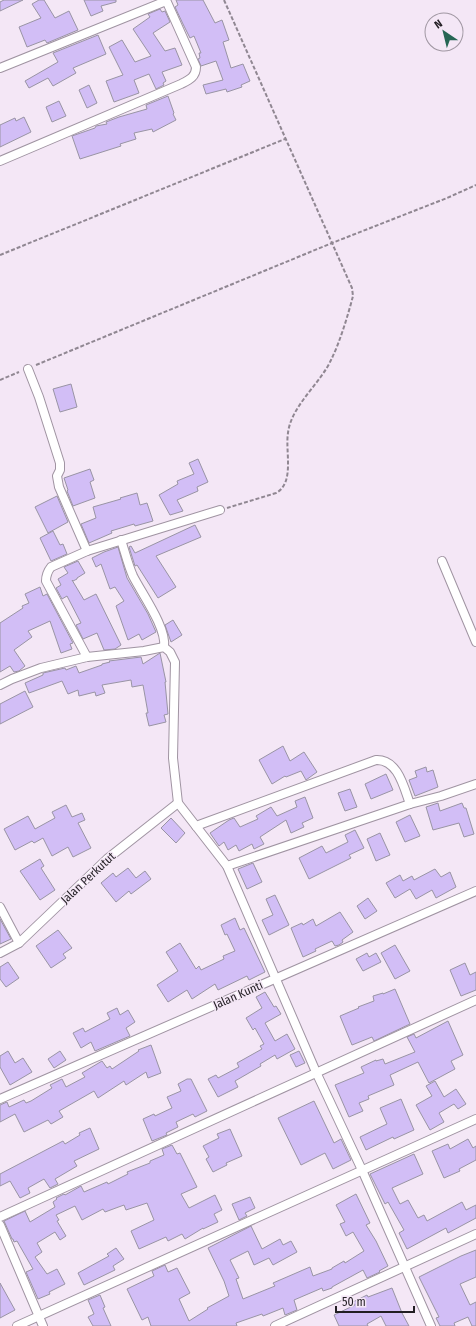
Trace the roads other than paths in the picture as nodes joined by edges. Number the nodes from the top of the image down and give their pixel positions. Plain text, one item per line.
1 (166, 0) edge
2 (0, 68) edge
3 (0, 161) edge
4 (28, 369) road end
5 (220, 510) road end
6 (121, 540) junction
7 (87, 551) junction
8 (442, 561) dead end
9 (476, 642) edge
10 (164, 647) junction
11 (87, 657) junction
12 (0, 685) edge
13 (476, 784) edge
14 (178, 803) junction
15 (410, 804) junction
16 (196, 826) junction
17 (227, 866) junction
18 (476, 891) edge
19 (0, 907) edge
20 (19, 944) junction
21 (0, 953) edge
22 (276, 979) junction
23 (476, 1000) edge
24 (316, 1072) junction
25 (0, 1099) edge
26 (476, 1118) edge
27 (362, 1170) junction
28 (0, 1217) edge
29 (0, 1225) edge
30 (476, 1234) edge
31 (405, 1267) junction
32 (39, 1316) junction
33 (17, 1326) edge
34 (43, 1326) edge
35 (275, 1326) edge
36 (431, 1326) edge

1 - 2 street
1 - 3 street
4 - 7 street
5 - 6 street
6 - 7 street
6 - 10 street
7 - 11 street
8 - 9 street
10 - 11 street
10 - 14 street
11 - 12 street
13 - 15 street
14 - 16 street
14 - 20 street, Jalan Perkutut
15 - 16 street
15 - 17 street
16 - 17 street
17 - 22 street
18 - 22 street, Jalan Kunti
19 - 20 street
20 - 21 street, Jalan Perkutut
22 - 24 street
22 - 25 street, Jalan Kunti
23 - 24 street
24 - 27 street
24 - 28 street
26 - 27 street
27 - 31 street
27 - 32 street
29 - 32 street
30 - 31 street
31 - 35 street
31 - 36 street
32 - 33 street
32 - 34 street

